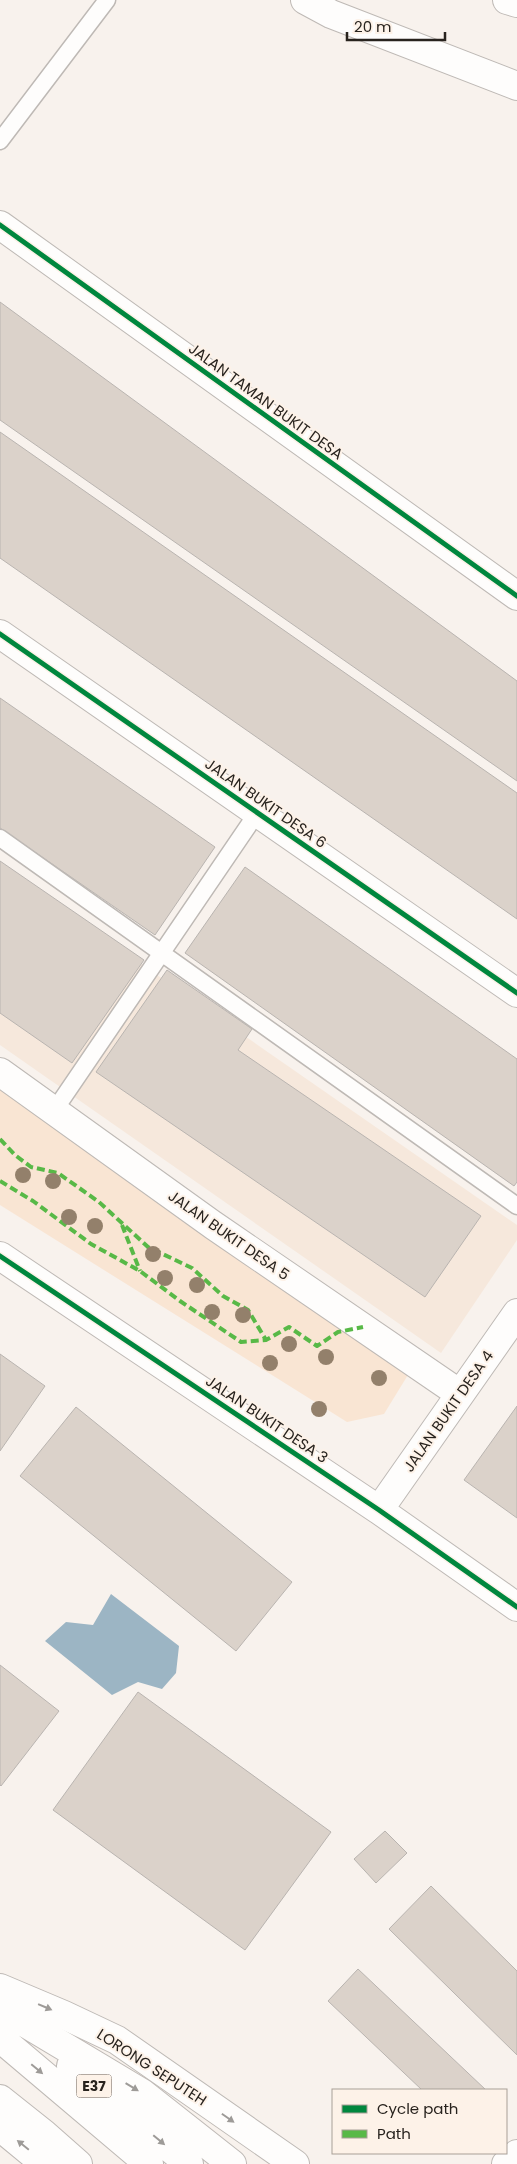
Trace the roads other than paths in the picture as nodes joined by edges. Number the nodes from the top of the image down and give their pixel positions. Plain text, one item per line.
1 (108, 0) edge
2 (305, 0) edge
3 (506, 0) edge
4 (517, 3) edge
5 (517, 86) edge
6 (0, 141) edge
7 (0, 225) edge
8 (517, 596) edge
9 (0, 634) edge
10 (257, 813) junction
11 (0, 838) edge
12 (162, 954) junction
13 (517, 993) edge
14 (0, 1072) edge
15 (54, 1111) junction
16 (517, 1206) edge
17 (0, 1256) edge
18 (517, 1313) edge
19 (460, 1394) junction
20 (379, 1510) junction
21 (517, 1607) edge
22 (0, 1988) edge
23 (0, 2008) edge
24 (0, 2038) edge
25 (0, 2100) edge
26 (0, 2127) edge
27 (517, 2154) edge
28 (45, 2164) edge
29 (78, 2164) edge
30 (149, 2164) edge
31 (189, 2164) edge
32 (232, 2164) edge
33 (295, 2164) edge
34 (506, 2164) edge

1 - 6 lane
2 - 5 main road
3 - 4 main road
7 - 8 main road, JALAN TAMAN BUKIT DESA
9 - 10 main road, JALAN BUKIT DESA 6
10 - 12 lane
10 - 13 main road, JALAN BUKIT DESA 6
11 - 12 lane
12 - 15 lane
12 - 16 lane
14 - 15 main road, JALAN BUKIT DESA 5
15 - 19 main road, JALAN BUKIT DESA 5
17 - 20 main road, JALAN BUKIT DESA 3
18 - 19 main road, JALAN BUKIT DESA 4
19 - 20 main road, JALAN BUKIT DESA 4
20 - 21 main road, JALAN BUKIT DESA 3
22 -> 33 main road, LORONG SEPUTEH
23 -> 31 main road, E37
23 -> 32 main road
24 -> 30 main road
25 - 29 main road
28 -> 26 main road
27 - 34 main road

